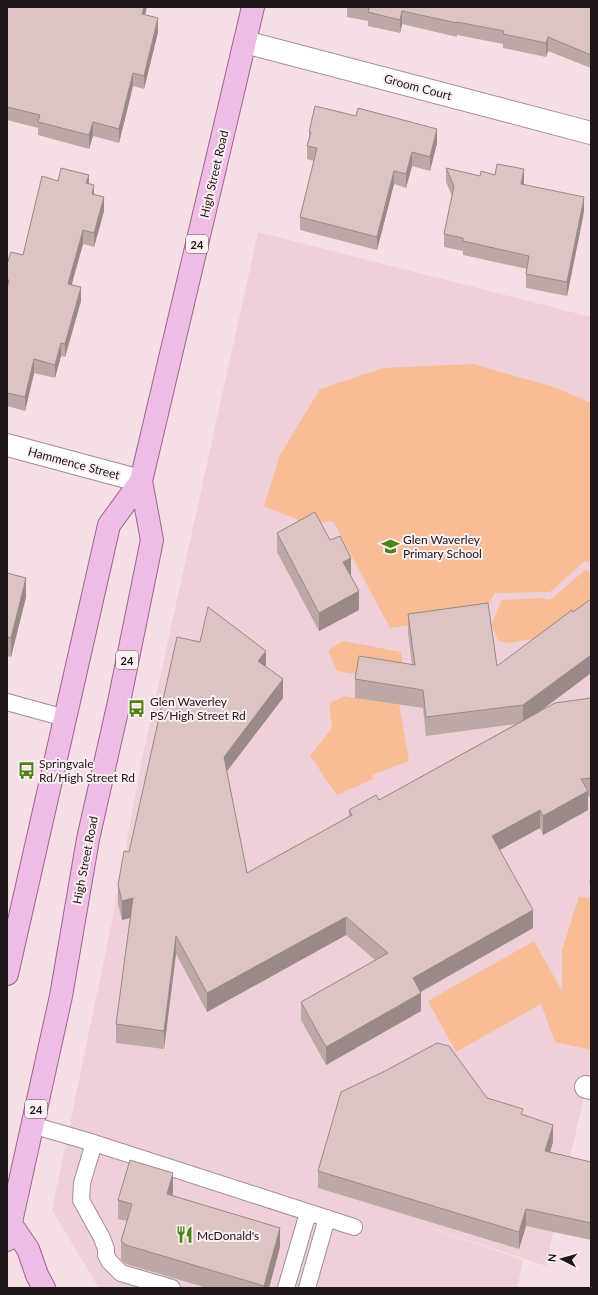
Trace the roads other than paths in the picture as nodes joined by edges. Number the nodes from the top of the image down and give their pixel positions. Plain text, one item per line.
1 (253, 7) edge
2 (245, 42) junction
3 (591, 133) edge
4 (7, 445) edge
5 (141, 481) junction
6 (7, 702) edge
7 (65, 718) junction
8 (7, 973) edge
9 (32, 1125) junction
10 (94, 1143) junction
11 (308, 1213) junction
12 (327, 1218) junction
13 (354, 1227) dead end
14 (9, 1231) edge
15 (44, 1288) edge
16 (172, 1288) edge
17 (286, 1288) edge
18 (306, 1288) edge

1 - 2 main road, High Street Road / 24
2 - 3 street, Groom Court
2 - 5 main road, High Street Road / 24
4 - 5 street, Hammence Street
5 - 7 main road, High Street Road / 24
5 - 9 main road, High Street Road / 24
6 - 7 lane
7 - 8 main road, High Street Road / 24
9 - 10 lane
9 - 14 main road, High Street Road / 24
10 - 11 lane
10 - 16 lane
11 - 12 lane
11 - 17 lane
12 - 13 lane
12 - 18 lane
14 - 15 main road

